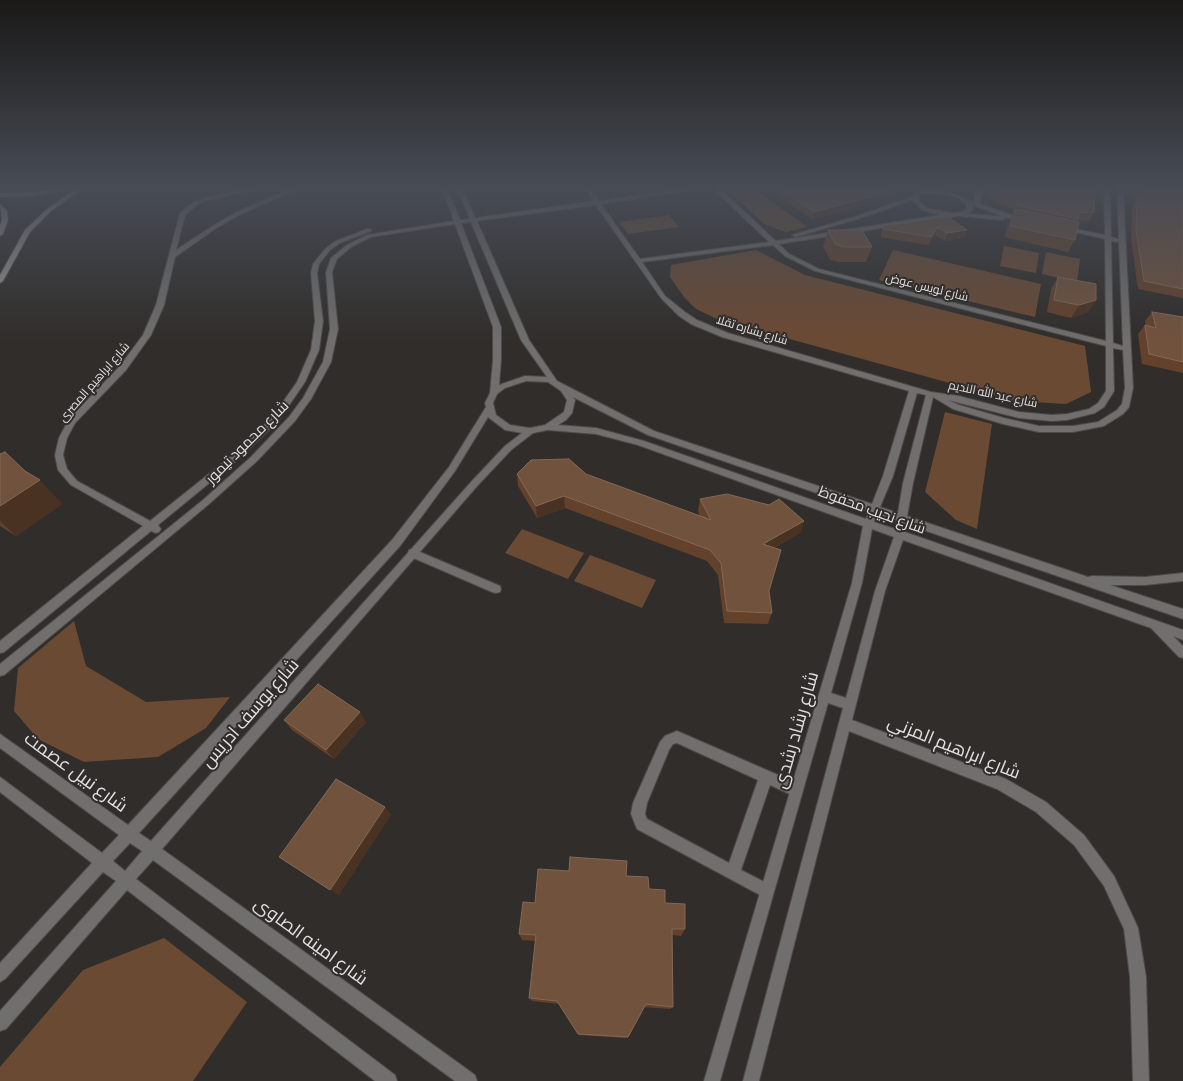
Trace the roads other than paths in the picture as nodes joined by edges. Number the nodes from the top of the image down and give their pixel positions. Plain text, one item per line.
1 (22, 239) edge
2 (176, 239) edge
3 (196, 239) edge
4 (345, 239) edge
5 (366, 239) edge
6 (463, 239) edge
7 (481, 239) edge
8 (623, 239) edge
9 (769, 239) edge
10 (781, 239) edge
11 (798, 239) edge
12 (1108, 239) edge
13 (1115, 239) edge
14 (1122, 241) joint
15 (772, 242) junction
16 (172, 256) junction
17 (638, 261) junction
18 (0, 281) edge
19 (332, 306) junction
20 (318, 308) junction
21 (1110, 344) junction
22 (1127, 349) junction
23 (554, 382) junction
24 (564, 389) junction
25 (914, 389) junction
26 (494, 392) junction
27 (930, 394) junction
28 (489, 409) junction
29 (548, 427) junction
30 (530, 431) junction
31 (873, 509) junction
32 (903, 519) junction
33 (868, 525) junction
34 (151, 527) junction
35 (166, 535) junction
36 (899, 536) junction
37 (413, 553) junction
38 (1183, 577) edge
39 (1081, 580) junction
40 (496, 589) dead end
41 (1183, 614) edge
42 (1152, 624) junction
43 (1183, 635) edge
44 (0, 648) edge
45 (1183, 653) edge
46 (0, 671) edge
47 (824, 696) junction
48 (850, 705) junction
49 (845, 723) junction
50 (0, 740) edge
51 (766, 776) junction
52 (0, 784) edge
53 (796, 790) junction
54 (130, 834) junction
55 (152, 851) junction
56 (103, 862) junction
57 (733, 873) junction
58 (126, 880) junction
59 (767, 891) junction
60 (0, 974) edge
61 (0, 1023) edge
62 (389, 1081) edge
63 (469, 1081) edge
64 (712, 1081) edge
65 (751, 1081) edge
66 (1141, 1081) edge

1 - 18 street
2 - 16 street, شارع ابراهيم المصرى
3 - 16 street
4 - 20 street, شارع محمود تيمور
5 - 19 street, شارع محمود تيمور
6 - 26 street
7 - 23 street
8 - 17 street, شارع بشاره تقلا
9 - 15 street, شارع لويس عوض
10 - 15 street
11 - 15 street
12 - 21 street, شارع عبد الله النديم
13 - 14 street
14 - 22 street, شارع عبد الله النديم
15 - 17 street
15 - 21 street, شارع لويس عوض
16 - 34 street, شارع ابراهيم المصرى
17 - 25 street, شارع بشاره تقلا
19 - 20 street
19 - 35 street, شارع محمود تيمور
20 - 34 street, شارع محمود تيمور
21 - 22 street, شارع لويس عوض
21 - 27 street, شارع عبد الله النديم
22 - 27 street, شارع عبد الله النديم
23 - 24 street
23 - 26 street
24 - 29 street
24 - 31 street, شارع نجيب محفوظ
25 - 27 street, شارع بشاره تقلا
25 - 31 street, شارع رشاد رشدى
26 - 28 street
27 - 32 street
28 - 30 street
28 - 54 street, شارع يوسف ادريس
29 - 30 street
29 - 33 street, شارع نجيب محفوظ
30 - 37 street, شارع يوسف ادريس
31 - 32 street, شارع نجيب محفوظ
31 - 33 street, شارع رشاد رشدى
32 - 36 street
32 - 39 street, شارع نجيب محفوظ
33 - 36 street, شارع نجيب محفوظ
33 - 47 street, شارع رشاد رشدى
34 - 35 street, شارع ابراهيم المصرى
34 - 44 street, شارع محمود تيمور
35 - 46 street, شارع محمود تيمور
36 - 42 street, شارع نجيب محفوظ
36 - 48 street
37 - 40 street
37 - 55 street, شارع يوسف ادريس
38 - 39 street
39 - 41 street, شارع نجيب محفوظ
42 - 43 street, شارع نجيب محفوظ
42 - 45 street
47 - 48 street
47 - 53 street, شارع رشاد رشدى
48 - 49 street
49 - 65 street
49 - 66 street, شارع ابراهيم المزني
50 - 54 street, شارع نبيل عصمت
51 - 53 street
51 - 57 street
51 - 57 street
52 - 56 street
53 - 59 street, شارع رشاد رشدى
54 - 55 street, شارع امينه الصاوى
54 - 56 street, شارع يوسف ادريس
55 - 58 street, شارع يوسف ادريس
55 - 63 street, شارع امينه الصاوى
56 - 58 street
56 - 60 street, شارع يوسف ادريس
57 - 59 street
58 - 61 street, شارع يوسف ادريس
58 - 62 street
59 - 64 street, شارع رشاد رشدى

